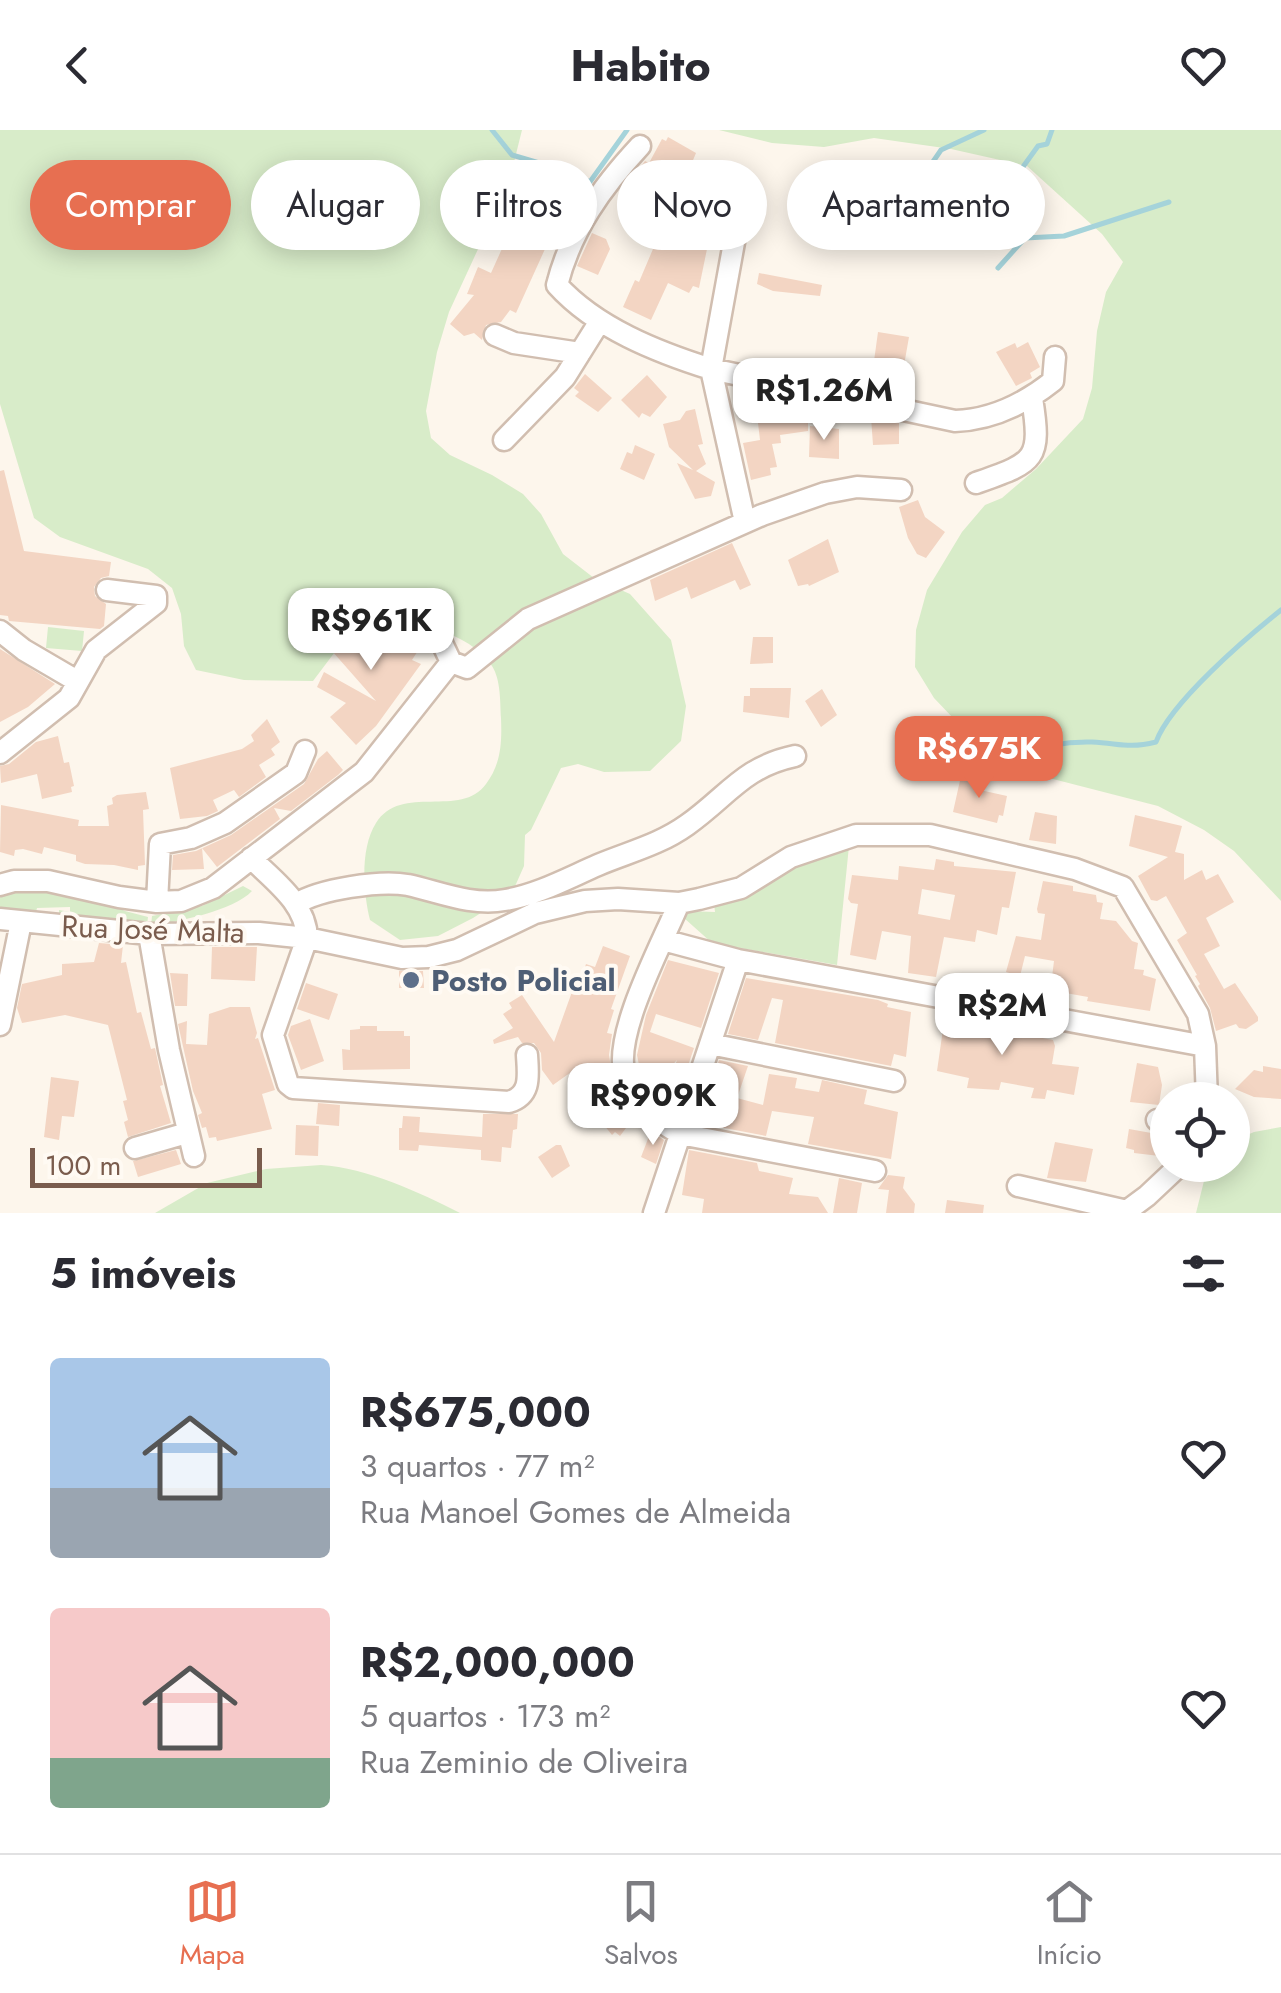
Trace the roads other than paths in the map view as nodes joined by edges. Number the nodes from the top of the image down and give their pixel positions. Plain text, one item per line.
1 (640, 146) dead end
2 (733, 250) edge
3 (600, 320) junction
4 (495, 335) dead end
5 (580, 353) junction
6 (1055, 358) dead end
7 (711, 370) junction
8 (1032, 398) junction
9 (504, 440) dead end
10 (976, 483) dead end
11 (901, 490) dead end
12 (745, 522) junction
13 (107, 590) dead end
14 (407, 622) dead end
15 (0, 631) edge
16 (451, 662) junction
17 (77, 681) junction
18 (305, 751) dead end
19 (0, 753) edge
20 (795, 756) dead end
21 (251, 858) junction
22 (0, 884) edge
23 (157, 902) junction
24 (679, 903) junction
25 (296, 904) junction
26 (11, 921) edge
27 (149, 934) junction
28 (307, 938) junction
29 (663, 940) junction
30 (738, 960) junction
31 (0, 1025) edge
32 (710, 1044) junction
33 (1205, 1046) junction
34 (527, 1056) dead end
35 (894, 1082) dead end
36 (1206, 1082) edge
37 (187, 1133) junction
38 (680, 1134) junction
39 (135, 1148) dead end
40 (194, 1156) dead end
41 (874, 1171) dead end
42 (1162, 1182) edge
43 (1018, 1186) dead end
44 (660, 1212) edge
45 (1126, 1212) edge

1 - 3 street
2 - 7 street
3 - 5 street
3 - 7 street
4 - 5 street
5 - 9 street
6 - 8 street
7 - 8 street
7 - 12 street
8 - 10 street
11 - 12 street
12 - 16 street
13 - 17 street
14 - 16 street
15 - 17 street
16 - 21 street, Rua José Malta
17 - 19 street
18 - 23 street
20 - 25 street
21 - 23 street, Rua José Malta
21 - 25 street, Rua José Malta
22 - 23 street, Rua José Malta
24 - 28 street, Rua José Malta
24 - 29 street
24 - 33 street, Rua José Malta
25 - 28 street, Rua José Malta
26 - 27 street, Rua José Malta
26 - 31 street
27 - 28 street, Rua José Malta
27 - 37 street
28 - 34 street
29 - 30 street
29 - 38 street
30 - 32 street
30 - 33 street
32 - 35 street
32 - 38 street
33 - 36 street, Rua José Malta
37 - 39 street
37 - 40 street
38 - 41 street
38 - 44 street
42 - 45 street
43 - 45 street

